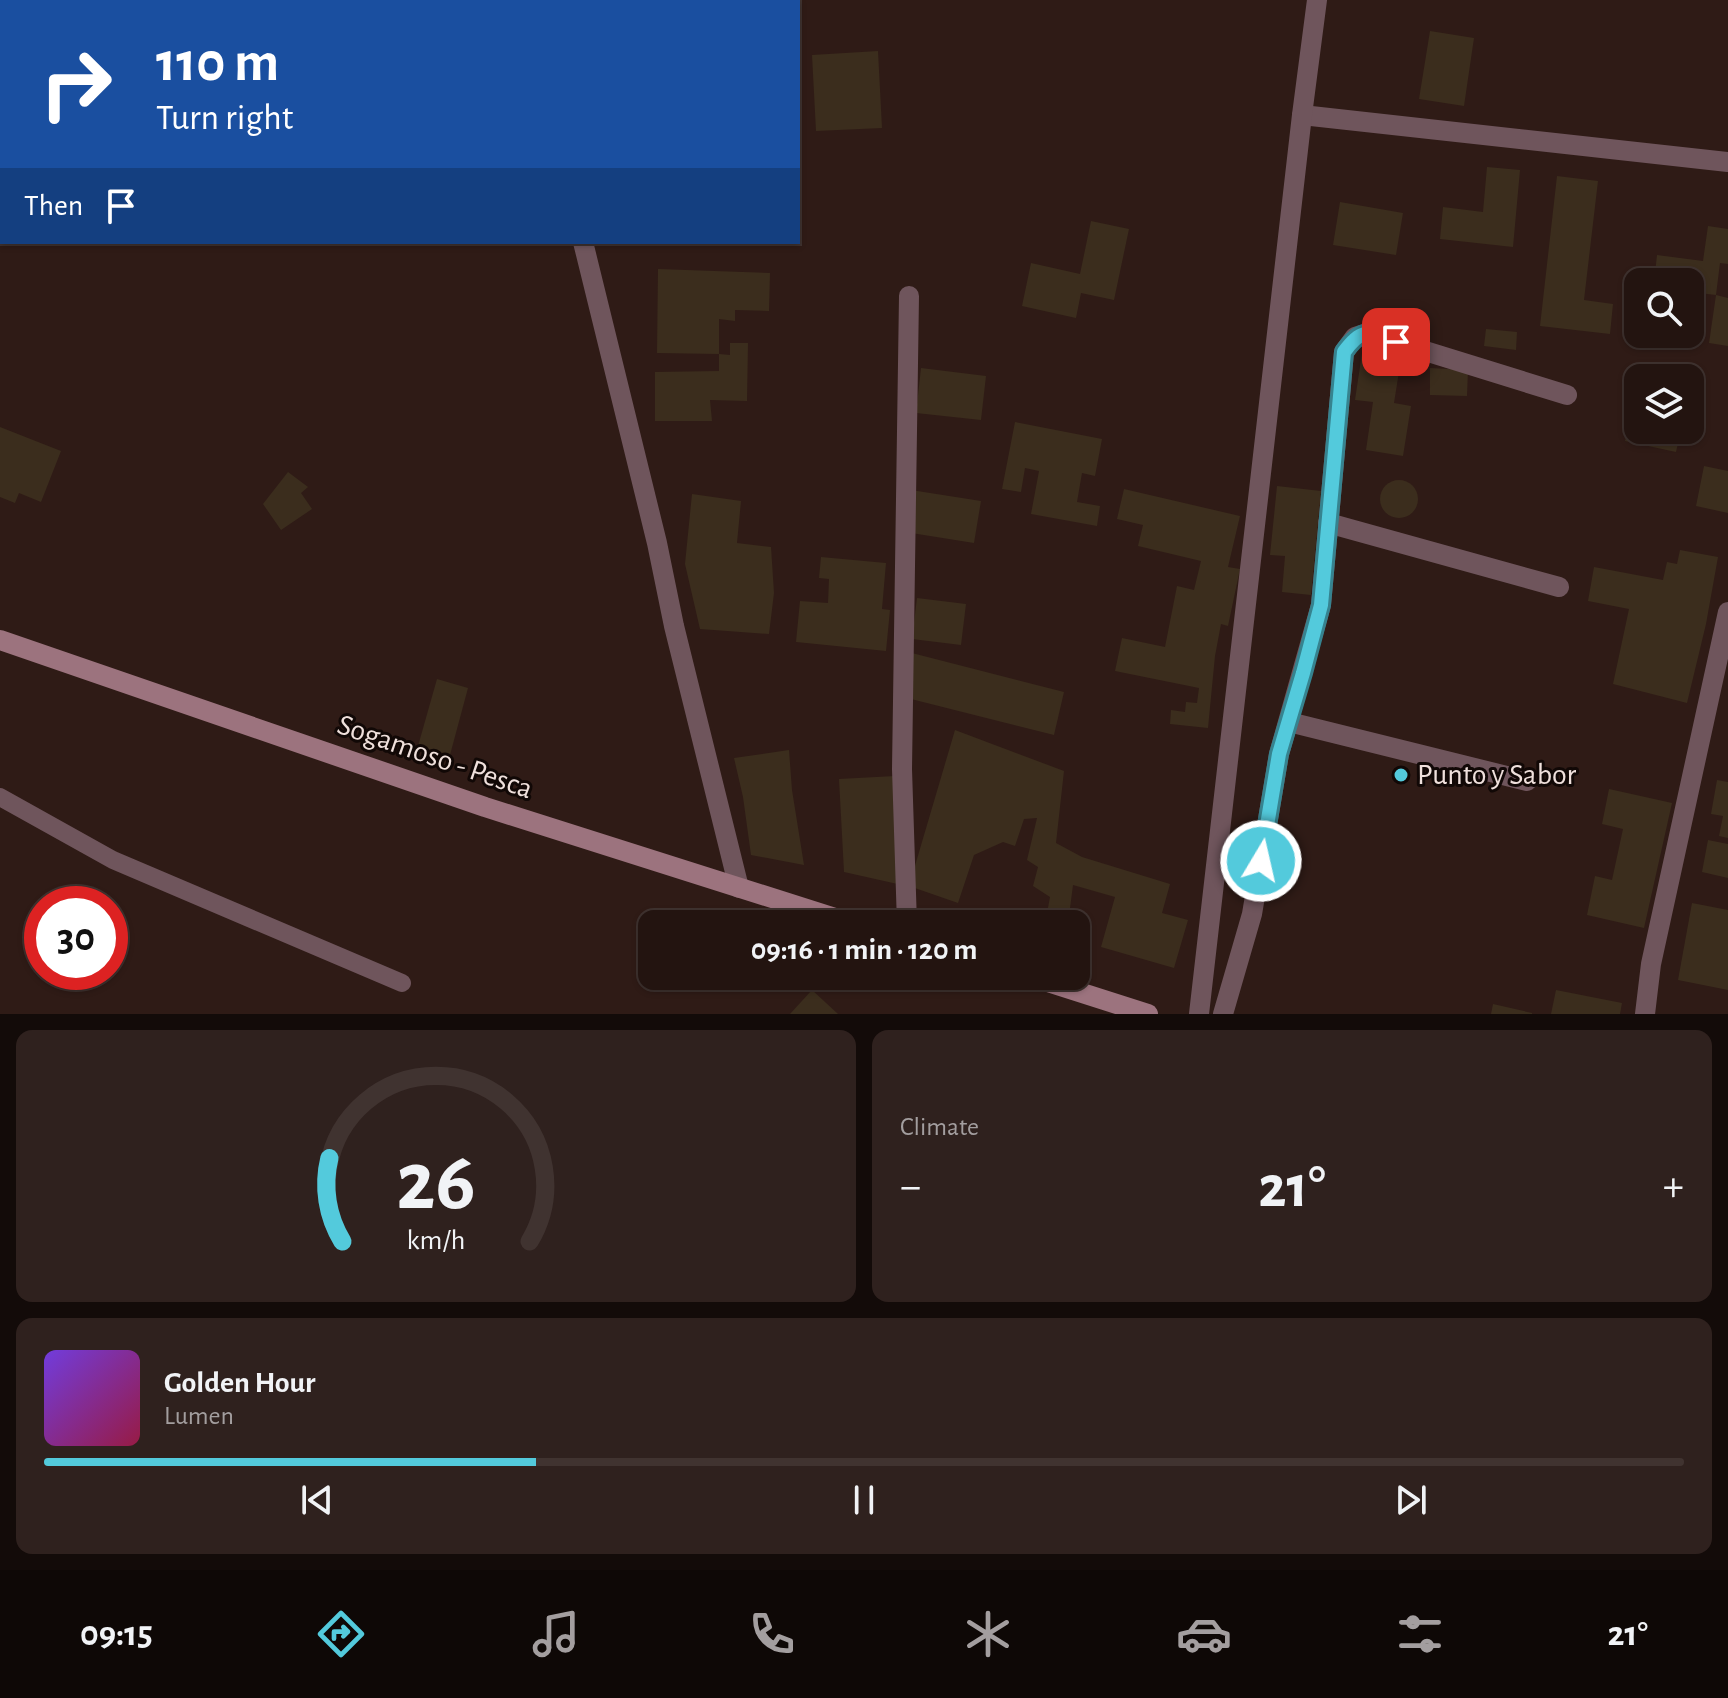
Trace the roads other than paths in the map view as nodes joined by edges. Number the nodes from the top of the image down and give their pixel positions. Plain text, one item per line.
1 (1317, 0) edge
2 (1302, 115) junction
3 (1728, 162) edge
4 (583, 244) edge
5 (909, 296) dead end
6 (1567, 395) dead end
7 (1328, 523) junction
8 (1559, 587) dead end
9 (1728, 612) edge
10 (0, 640) edge
11 (1289, 722) junction
12 (1527, 781) dead end
13 (0, 797) edge
14 (739, 888) junction
15 (809, 910) edge
16 (907, 910) edge
17 (402, 983) dead end
18 (1073, 990) edge
19 (1148, 1014) edge
20 (1199, 1014) edge
21 (1223, 1014) edge
22 (1645, 1014) edge

1 - 2 street
2 - 3 street
2 - 20 street
4 - 14 street
5 - 16 street
6 - 7 street
7 - 8 street
7 - 11 street
9 - 22 street
10 - 14 main road, Sogamoso - Pesca
11 - 12 street
11 - 21 street
13 - 17 lane
14 - 15 main road, Sogamoso - Pesca
18 - 19 main road

